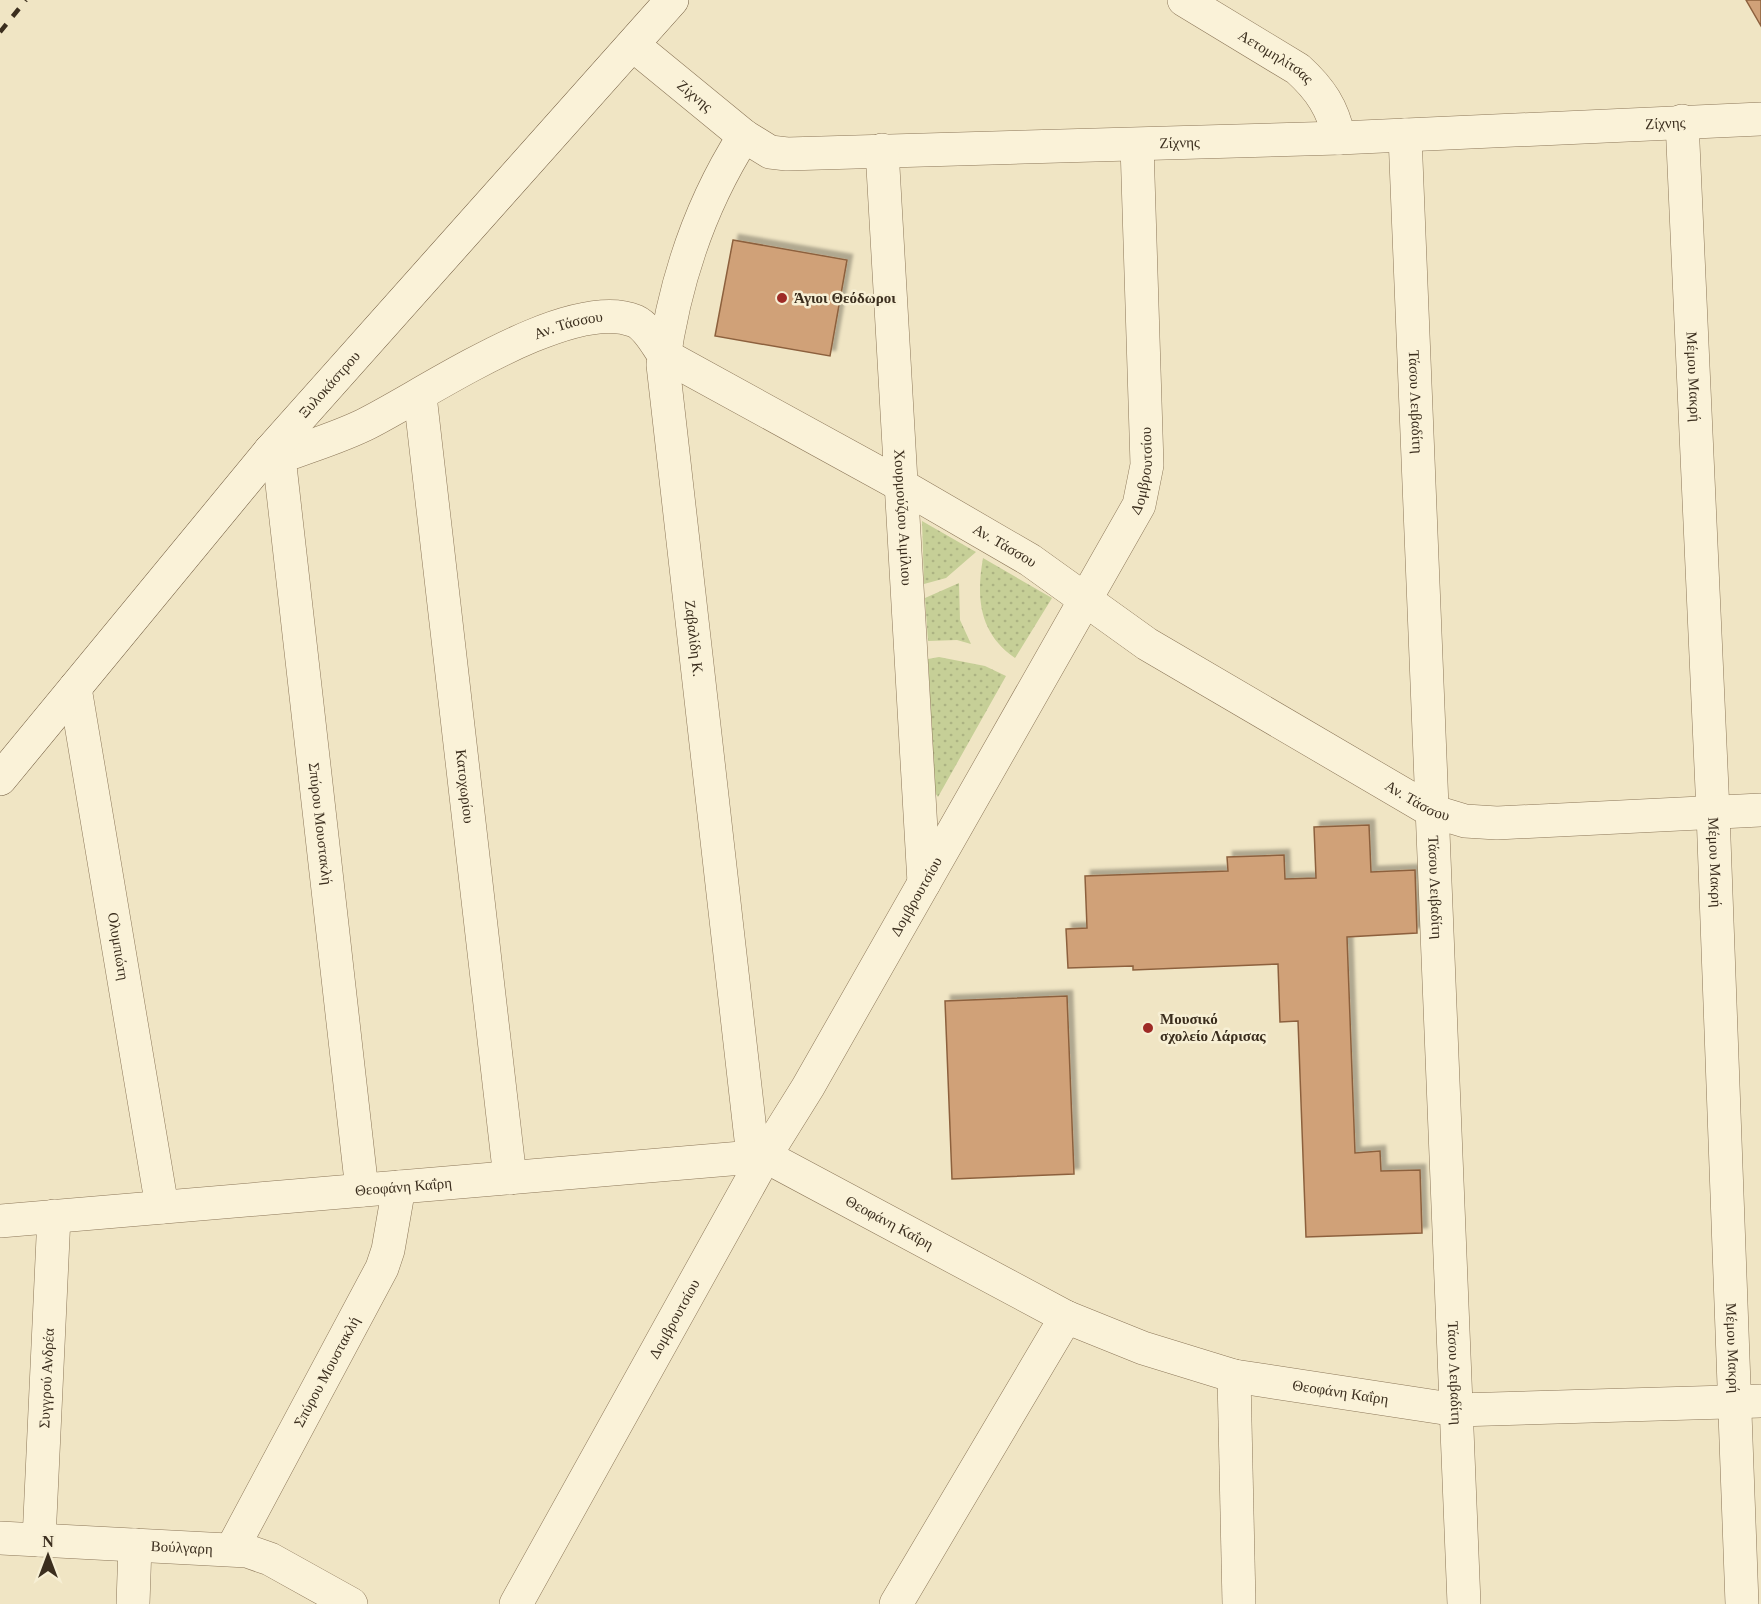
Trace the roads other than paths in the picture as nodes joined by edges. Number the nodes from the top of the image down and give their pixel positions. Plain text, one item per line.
1 (672, 0) edge
2 (1184, 0) edge
3 (633, 45) junction
4 (1761, 119) edge
5 (1683, 121) junction
6 (1405, 135) junction
7 (744, 136) junction
8 (1339, 138) junction
9 (1137, 145) junction
10 (882, 150) junction
11 (664, 355) junction
12 (420, 396) junction
13 (274, 454) junction
14 (899, 484) junction
15 (1086, 600) junction
16 (75, 688) junction
17 (0, 779) edge
18 (1761, 810) edge
19 (1432, 811) junction
20 (1713, 812) junction
21 (924, 883) junction
22 (759, 1157) junction
23 (510, 1178) junction
24 (399, 1187) junction
25 (362, 1190) junction
26 (162, 1207) junction
27 (54, 1216) junction
28 (0, 1221) edge
29 (1066, 1317) junction
30 (1234, 1377) junction
31 (1748, 1402) edge
32 (1457, 1410) junction
33 (0, 1538) edge
34 (39, 1540) junction
35 (135, 1545) junction
36 (232, 1549) junction
37 (134, 1604) edge
38 (351, 1604) edge
39 (516, 1604) edge
40 (896, 1604) edge
41 (1239, 1604) edge
42 (1464, 1604) edge
43 (1742, 1604) edge

1 - 3 street, Ξυλοκάστρου
2 - 8 street, Αετομηλίτσας
3 - 7 street, Ζίχνης
3 - 13 street, Ξυλοκάστρου
4 - 5 street, Ζίχνης
5 - 6 street, Ζίχνης
5 - 20 street, Μέμου Μακρή
6 - 8 street, Ζίχνης
6 - 19 street, Τάσου Λειβαδίτη
7 - 10 street, Ζίχνης
7 - 11 street, Ζαβαλίδη Κ.
8 - 9 street, Ζίχνης
9 - 10 street, Ζίχνης
9 - 15 street, Δομβρουτσίου
10 - 14 street, Χουρμούζιου Αιμίλιου
11 - 12 street, Αν. Τάσσου
11 - 14 street, Αν. Τάσσου
11 - 22 street, Ζαβαλίδη Κ.
12 - 13 street, Αν. Τάσσου
12 - 23 street, Κατοχωρίου
13 - 16 street, Ξυλοκάστρου
13 - 25 street, Σπύρου Μουστακλή
14 - 15 street, Αν. Τάσσου
14 - 21 street, Χουρμούζιου Αιμίλιου
15 - 19 street, Αν. Τάσσου
15 - 21 street, Δομβρουτσίου
16 - 17 street, Ξυλοκάστρου
16 - 26 street, Ολυμπιώτη
18 - 20 street, Αν. Τάσσου
19 - 20 street, Αν. Τάσσου
19 - 32 street, Τάσου Λειβαδίτη
20 - 31 street, Μέμου Μακρή
21 - 22 street, Δομβρουτσίου
22 - 23 street, Θεοφάνη Καΐρη
22 - 29 street, Θεοφάνη Καΐρη
22 - 39 street, Δομβρουτσίου
23 - 24 street, Θεοφάνη Καΐρη
24 - 25 street, Θεοφάνη Καΐρη
24 - 36 street, Σπύρου Μουστακλή
25 - 26 street, Θεοφάνη Καΐρη
26 - 27 street, Θεοφάνη Καΐρη
27 - 28 street, Θεοφάνη Καΐρη
27 - 34 street, Συγγρού Ανδρέα
29 - 30 street, Θεοφάνη Καΐρη
29 - 40 street
30 - 32 street, Θεοφάνη Καΐρη
30 - 41 street
31 - 32 street, Θεοφάνη Καΐρη
31 - 43 street, Μέμου Μακρή
32 - 42 street, Τάσου Λειβαδίτη
33 - 34 street, Βούλγαρη
34 - 35 street, Βούλγαρη
35 - 36 street, Βούλγαρη
35 - 37 street
36 - 38 street, Βούλγαρη

